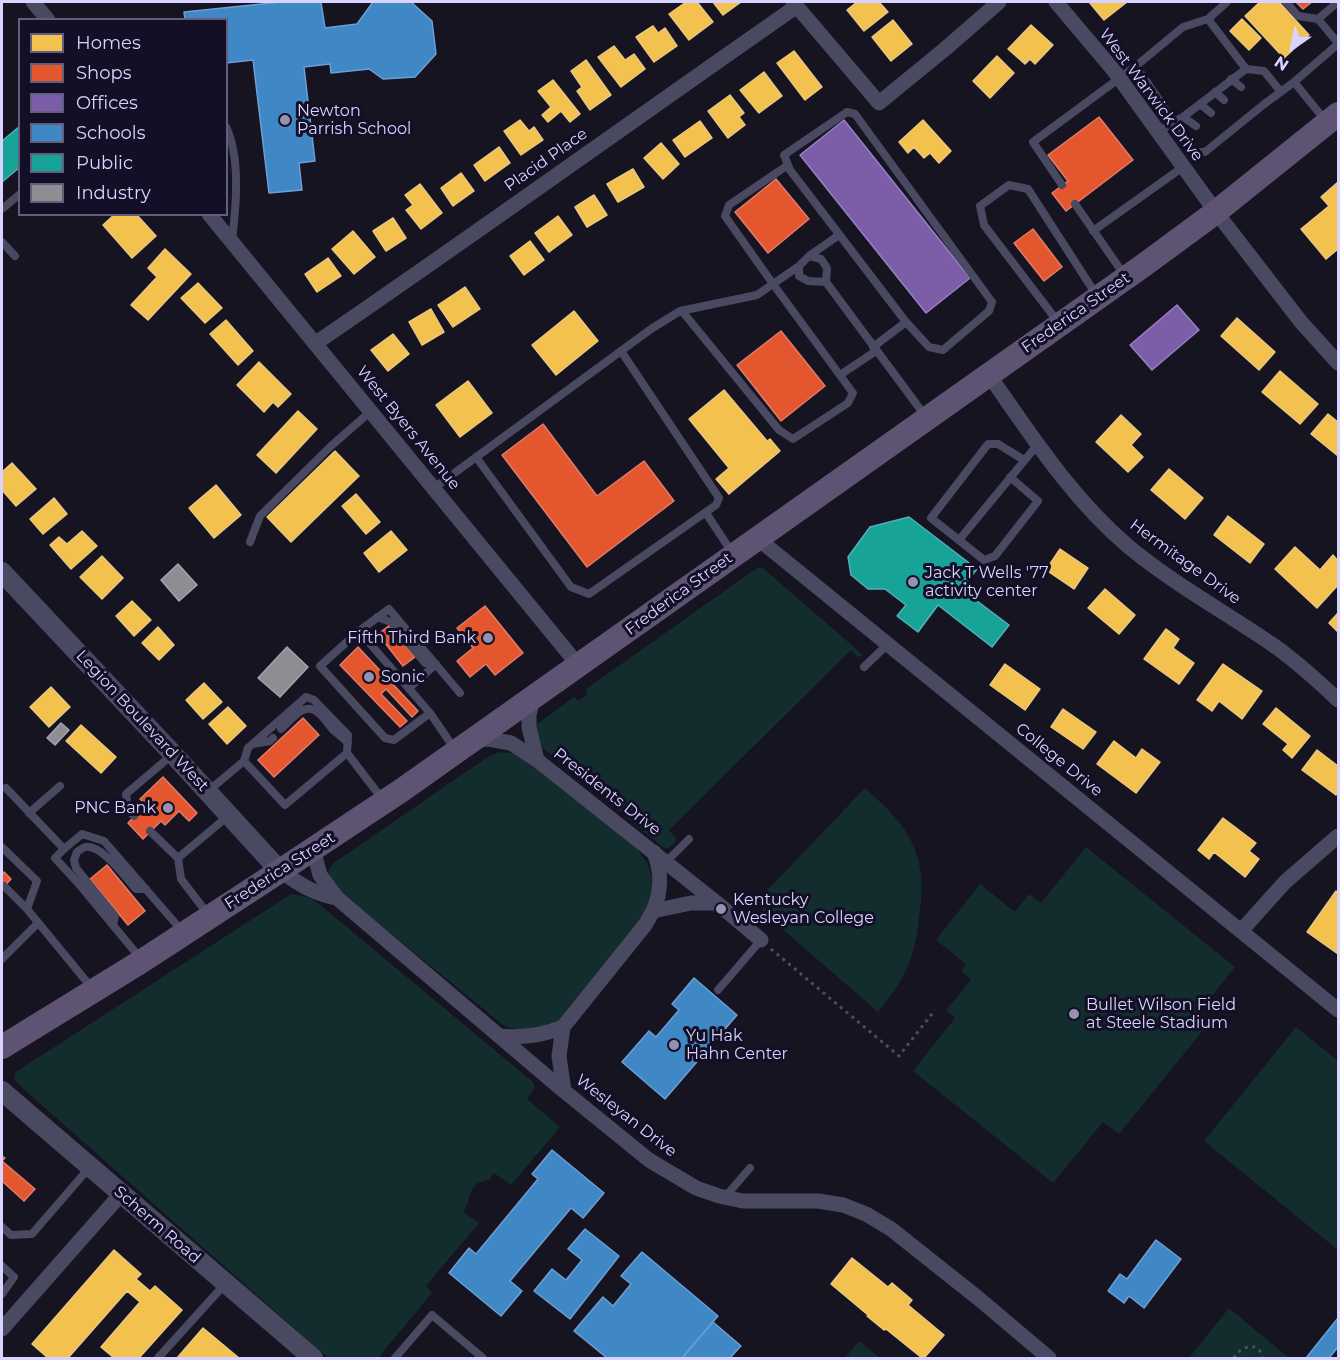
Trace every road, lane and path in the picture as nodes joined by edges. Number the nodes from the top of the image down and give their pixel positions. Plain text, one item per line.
1 (33, 2) edge
2 (999, 2) edge
3 (1056, 2) edge
4 (1227, 2) edge
5 (1286, 2) edge
6 (1338, 2) edge
7 (795, 4) edge
8 (46, 18) edge
9 (1208, 19) junction
10 (1318, 19) junction
11 (1338, 44) edge
12 (1136, 66) junction
13 (1246, 69) junction
14 (1119, 79) junction
15 (1232, 79) junction
16 (1294, 82) junction
17 (1241, 87) dead end
18 (1215, 92) junction
19 (1281, 92) junction
20 (1224, 100) dead end
21 (1200, 104) junction
22 (1211, 113) dead end
23 (1183, 117) junction
24 (1333, 119) edge
25 (1174, 122) junction
26 (1196, 126) dead end
27 (228, 132) edge
28 (1158, 132) junction
29 (788, 165) junction
30 (1183, 167) junction
31 (1062, 185) dead end
32 (18, 196) edge
33 (1075, 204) dead end
34 (2, 209) edge
35 (1216, 212) junction
36 (211, 216) edge
37 (1094, 231) junction
38 (839, 235) junction
39 (2, 242) edge
40 (231, 242) junction
41 (15, 256) dead end
42 (809, 256) junction
43 (799, 266) junction
44 (1126, 277) junction
45 (826, 282) junction
46 (773, 284) junction
47 (1098, 297) junction
48 (682, 311) junction
49 (906, 322) junction
50 (1060, 324) junction
51 (315, 343) junction
52 (875, 349) junction
53 (621, 351) junction
54 (1338, 363) edge
55 (840, 375) junction
56 (989, 375) junction
57 (371, 411) junction
58 (927, 418) junction
59 (1038, 444) junction
60 (476, 457) junction
61 (1024, 460) junction
62 (1010, 477) junction
63 (434, 488) junction
64 (706, 513) junction
65 (758, 538) junction
66 (959, 540) junction
67 (250, 542) dead end
68 (734, 555) junction
69 (2, 572) edge
70 (377, 618) junction
71 (359, 631) junction
72 (888, 644) junction
73 (434, 663) junction
74 (579, 666) junction
75 (864, 667) dead end
76 (409, 688) junction
77 (460, 693) dead end
78 (533, 698) junction
79 (1338, 700) edge
80 (430, 712) junction
81 (281, 729) dead end
82 (273, 738) dead end
83 (348, 743) junction
84 (253, 744) junction
85 (465, 745) junction
86 (347, 753) junction
87 (173, 754) junction
88 (537, 760) junction
89 (244, 761) junction
90 (60, 786) dead end
91 (6, 788) dead end
92 (207, 792) junction
93 (384, 802) junction
94 (29, 813) junction
95 (229, 815) junction
96 (134, 816) dead end
97 (150, 831) dead end
98 (1338, 836) edge
99 (688, 839) dead end
100 (2, 847) edge
101 (64, 849) junction
102 (313, 849) junction
103 (660, 857) junction
104 (178, 858) junction
105 (280, 871) junction
106 (4, 886) dead end
107 (146, 889) junction
108 (337, 898) junction
109 (717, 903) junction
110 (27, 909) junction
111 (653, 911) junction
112 (210, 917) junction
113 (38, 922) junction
114 (113, 925) junction
115 (1241, 931) junction
116 (184, 933) junction
117 (761, 940) junction
118 (2, 959) edge
119 (142, 961) junction
120 (718, 990) dead end
121 (94, 991) junction
122 (935, 1010) dead end
123 (1338, 1010) edge
124 (563, 1027) junction
125 (499, 1036) junction
126 (2, 1047) edge
127 (2, 1091) edge
128 (564, 1091) junction
129 (90, 1167) junction
130 (750, 1168) dead end
131 (121, 1194) junction
132 (725, 1197) junction
133 (2, 1227) edge
134 (2, 1266) edge
135 (225, 1284) junction
136 (2, 1294) edge
137 (2, 1329) edge
138 (158, 1359) edge
139 (313, 1359) edge
140 (395, 1359) edge
141 (483, 1359) edge
142 (1049, 1359) edge
143 (1234, 1359) edge
144 (1263, 1359) edge

1 - 8 street
2 - 7 street
3 - 14 street, West Warwick Drive
4 - 9 lane
5 - 10 lane
6 - 10 lane
7 - 51 street, Placid Place
9 - 12 lane
9 - 13 lane
10 - 11 lane
11 - 16 lane
12 - 14 lane
12 - 25 lane
13 - 15 lane
13 - 19 lane
14 - 28 street, West Warwick Drive
14 - 31 lane
15 - 17 lane
15 - 18 lane
16 - 19 lane
16 - 24 lane
18 - 20 lane
18 - 21 lane
19 - 25 lane
21 - 22 lane
21 - 23 lane
23 - 25 lane
23 - 26 lane
24 - 35 main road, Frederica Street
25 - 28 lane
27 - 40 lane
28 - 30 street, West Warwick Drive
29 - 38 lane
29 - 46 lane
29 - 49 lane
30 - 35 street, West Warwick Drive
30 - 37 lane
32 - 34 lane
33 - 37 lane
35 - 44 main road, Frederica Street
35 - 54 street, West Warwick Drive
36 - 40 street, West Byers Avenue
37 - 44 lane
38 - 42 lane
38 - 49 lane
39 - 41 lane
40 - 51 street, West Byers Avenue
42 - 43 lane
42 - 45 lane
43 - 45 lane
43 - 46 lane
44 - 47 main road, Frederica Street
45 - 52 lane
46 - 48 lane
46 - 55 lane
47 - 50 main road, Frederica Street
47 - 50 lane
48 - 53 lane
48 - 55 lane
49 - 52 lane
50 - 56 main road, Frederica Street
51 - 57 street, West Byers Avenue
52 - 55 lane
52 - 58 lane
53 - 60 lane
53 - 64 lane
56 - 58 main road, Frederica Street
56 - 59 street, Hermitage Drive
57 - 63 street, West Byers Avenue
57 - 67 lane
58 - 65 main road, Frederica Street
59 - 61 lane
59 - 79 street, Hermitage Drive
60 - 63 lane
60 - 64 lane
61 - 62 lane
61 - 66 lane
62 - 66 lane
62 - 66 lane
63 - 74 street, West Byers Avenue
64 - 68 lane
65 - 68 main road, Frederica Street
65 - 72 street, College Drive
68 - 74 main road, Frederica Street
69 - 87 street, Legion Boulevard West
70 - 71 lane
70 - 73 lane
70 - 73 lane
71 - 76 lane
71 - 80 lane
72 - 75 lane
72 - 115 street, College Drive
73 - 76 lane
73 - 77 lane
74 - 78 main road, Frederica Street
76 - 80 lane
78 - 85 main road, Frederica Street
78 - 88 street, Presidents Drive
80 - 85 lane
81 - 83 lane
82 - 84 lane
83 - 84 lane
83 - 86 lane
84 - 89 lane
85 - 88 street, Presidents Drive
85 - 93 main road, Frederica Street
86 - 89 lane
86 - 93 lane
87 - 92 street, Legion Boulevard West
87 - 96 lane
88 - 103 street, Presidents Drive
89 - 92 lane
90 - 94 lane
91 - 94 lane
92 - 95 street, Legion Boulevard West
93 - 102 main road, Frederica Street
94 - 101 lane
95 - 104 lane
95 - 105 street, Legion Boulevard West
97 - 104 lane
98 - 115 street
99 - 103 lane
100 - 110 lane
101 - 107 lane
101 - 114 lane
102 - 105 main road, Frederica Street
102 - 108 street, Wesleyan Drive
103 - 109 street, Presidents Drive
103 - 111 street, Presidents Drive
104 - 112 lane
105 - 108 street, Wesleyan Drive
105 - 112 main road, Frederica Street
106 - 110 lane
107 - 114 lane
107 - 116 lane
108 - 125 street, Wesleyan Drive
109 - 111 street
109 - 117 street, Presidents Drive
110 - 113 lane
111 - 124 street, Presidents Drive
112 - 116 main road, Frederica Street
113 - 118 lane
113 - 121 lane
114 - 119 lane
115 - 123 street, College Drive
116 - 119 main road, Frederica Street
117 - 120 lane
117 - 122 path
119 - 121 main road, Frederica Street
121 - 126 main road, Frederica Street
124 - 125 street
124 - 128 street
125 - 128 street, Wesleyan Drive
127 - 129 street, Scherm Road
128 - 132 street, Wesleyan Drive
129 - 131 street, Scherm Road
129 - 133 lane
130 - 132 lane
131 - 135 street, Scherm Road
131 - 137 street
132 - 142 street, Wesleyan Drive
134 - 136 lane
135 - 138 lane
135 - 139 street, Scherm Road
140 - 141 lane
143 - 144 path

